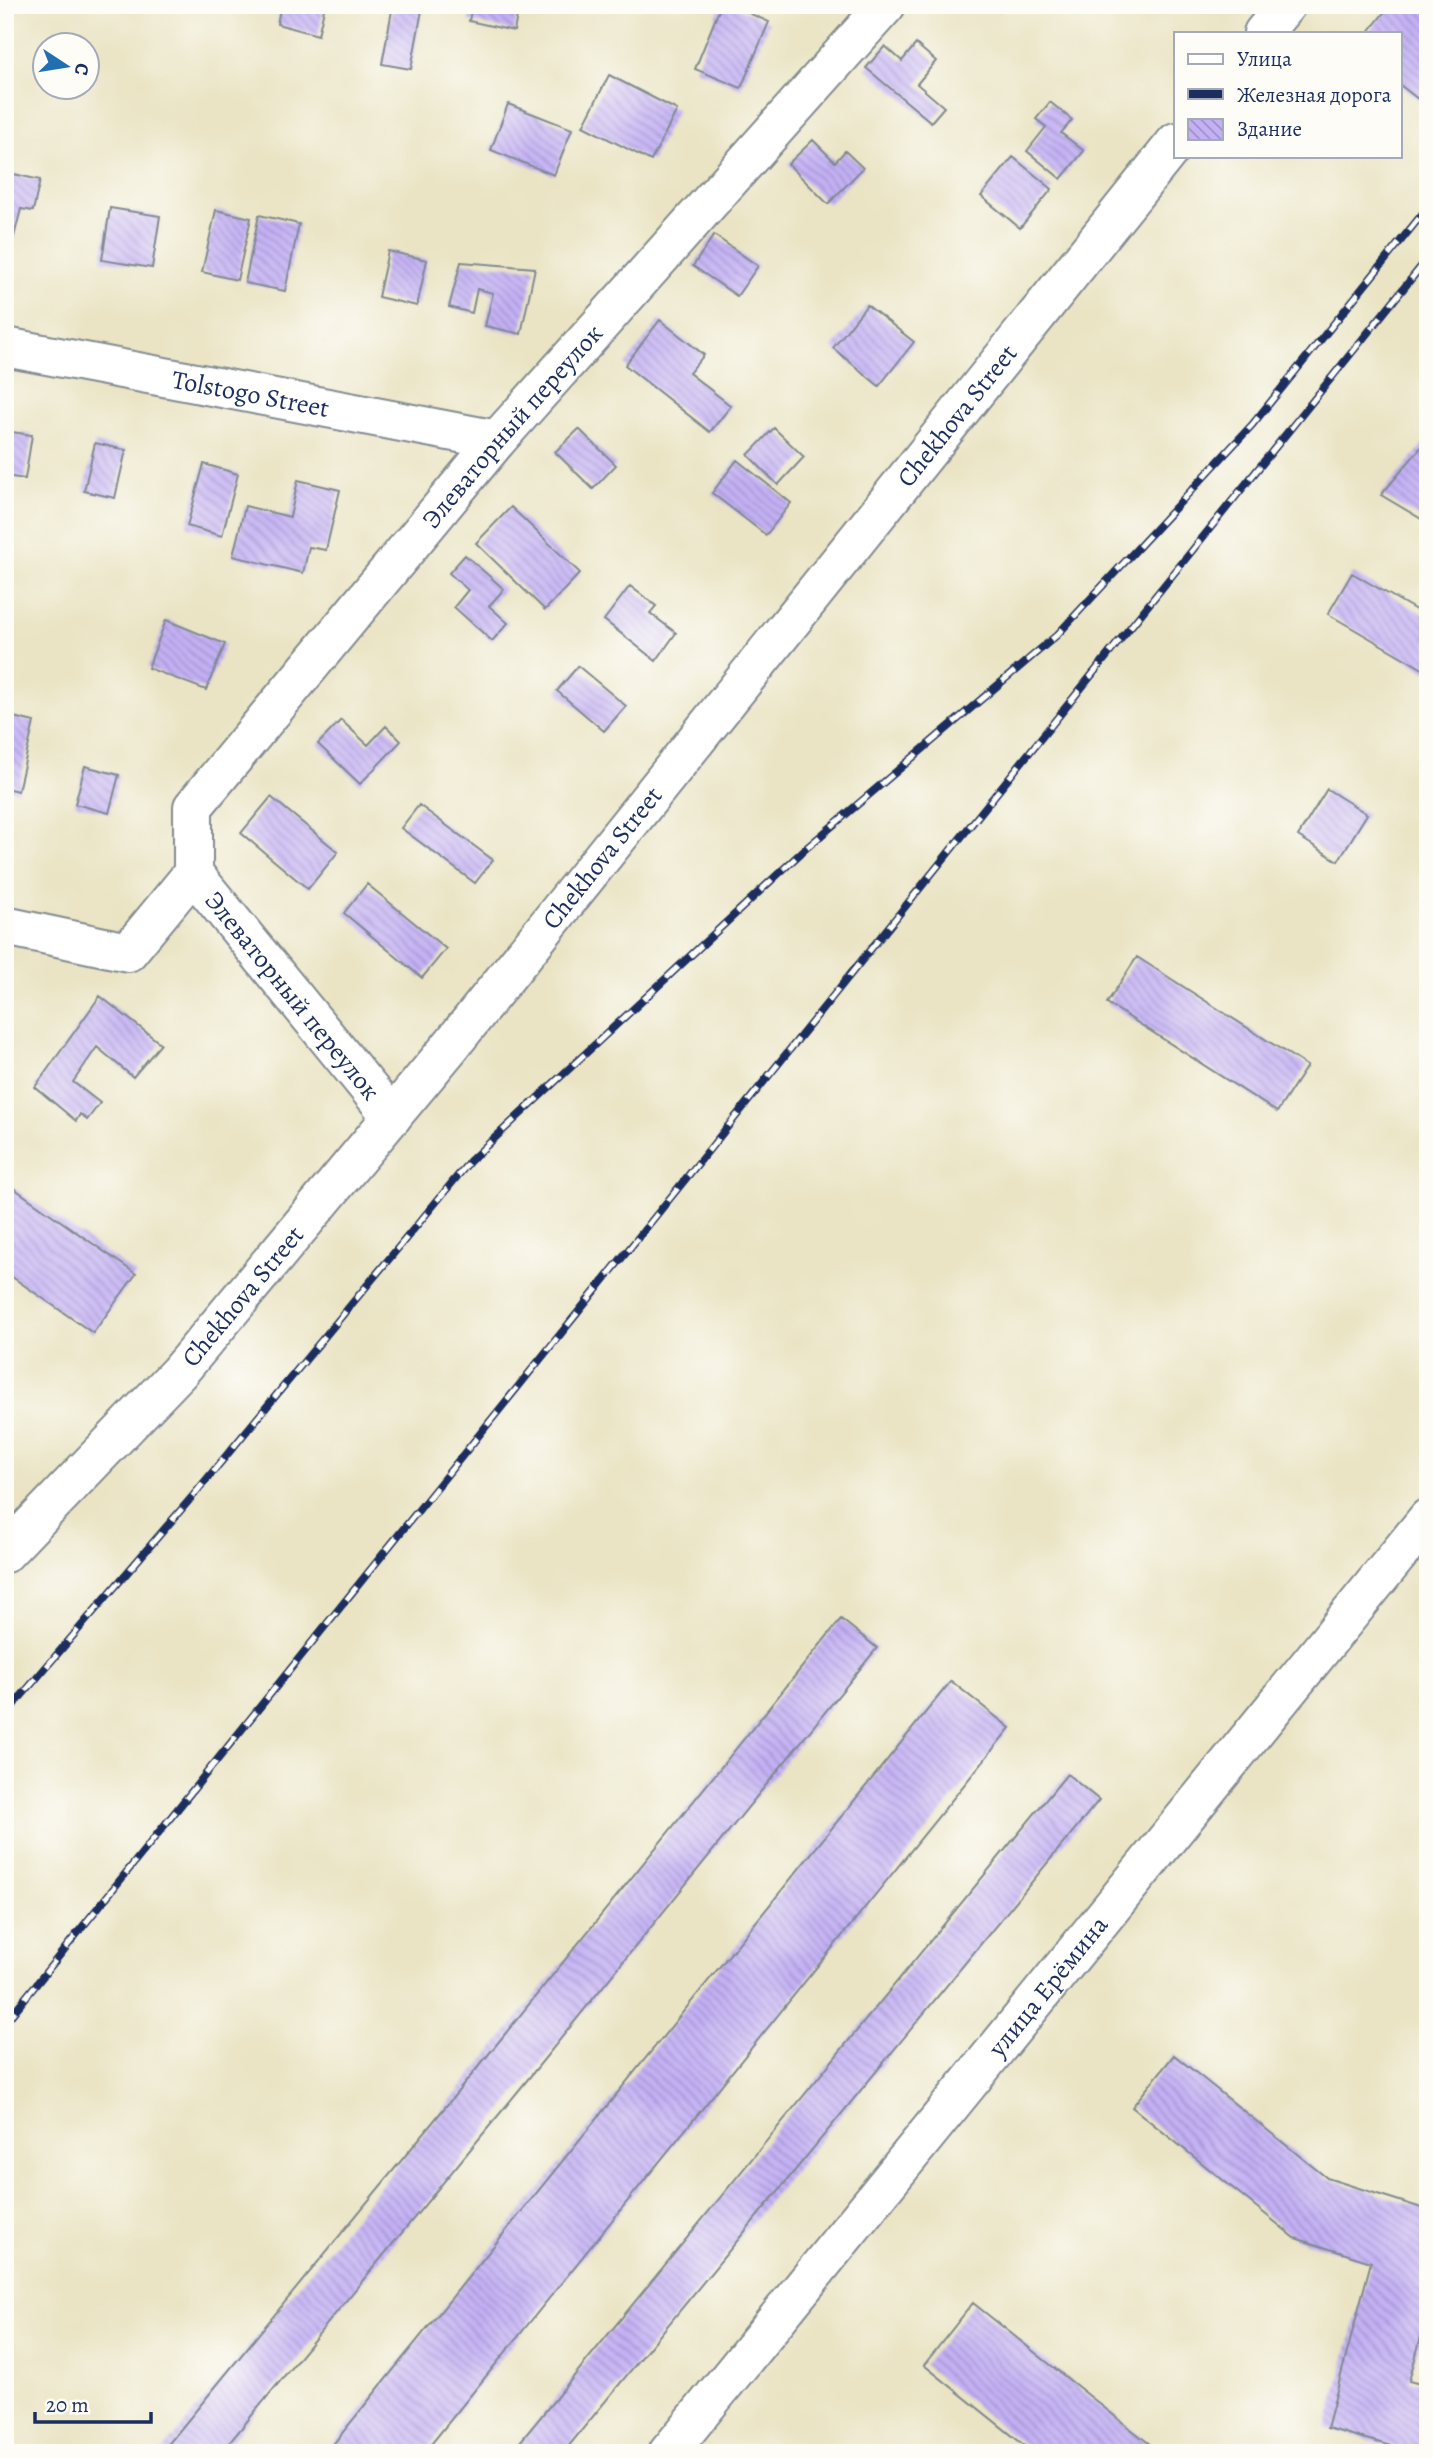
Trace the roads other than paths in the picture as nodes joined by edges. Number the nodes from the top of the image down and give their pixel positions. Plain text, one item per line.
1 (886, 5) edge
2 (1286, 5) edge
3 (1264, 32) edge
4 (1174, 144) edge
5 (5, 346) edge
6 (497, 440) junction
7 (193, 873) junction
8 (5, 926) edge
9 (392, 1117) junction
10 (1428, 1518) edge
11 (5, 1553) edge
12 (668, 2453) edge

1 - 6 street, Элеваторный переулок
2 - 3 street
4 - 9 street, Chekhova Street
5 - 6 street, Tolstogo Street
6 - 7 street, Элеваторный переулок
7 - 8 street, Элеваторный переулок
7 - 9 street, Элеваторный переулок
9 - 11 street, Chekhova Street
10 - 12 street, улица Ерёмина

